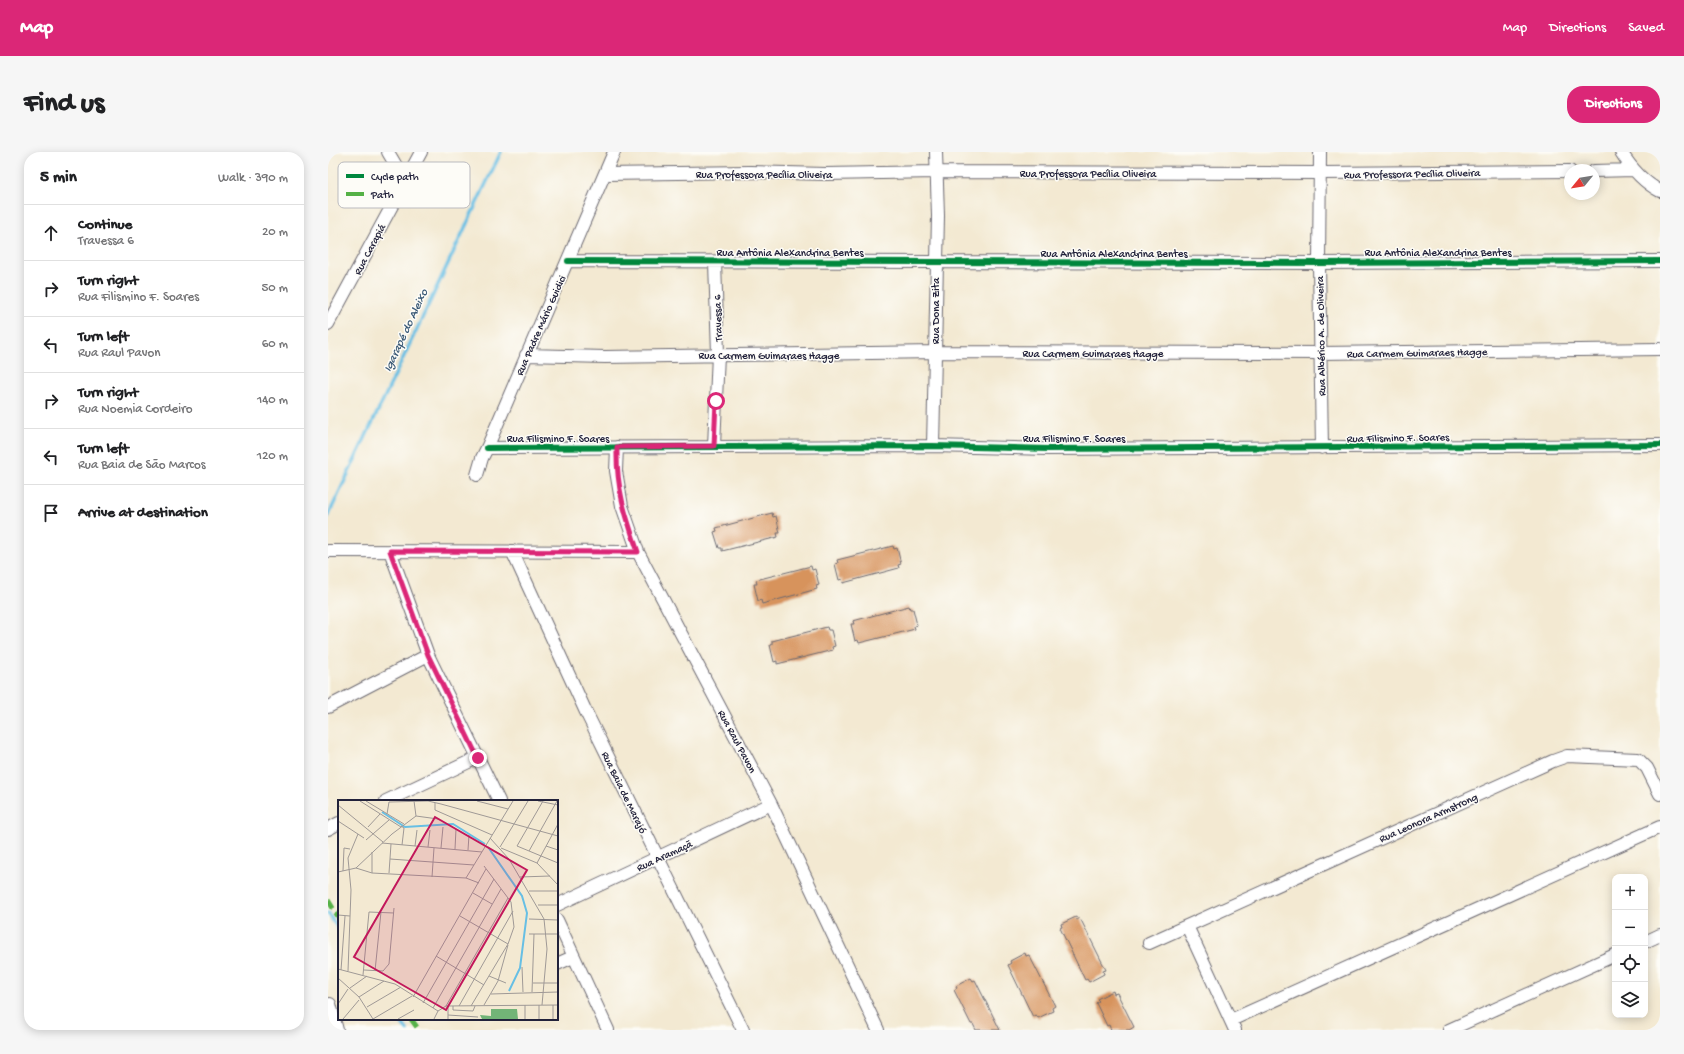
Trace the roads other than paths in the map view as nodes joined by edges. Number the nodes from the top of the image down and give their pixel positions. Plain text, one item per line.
1 (388, 152) edge
2 (421, 152) edge
3 (614, 152) edge
4 (936, 152) edge
5 (1320, 152) edge
6 (1625, 153) edge
7 (394, 162) edge
8 (415, 162) edge
9 (1634, 170) junction
10 (1564, 171) edge
11 (1600, 171) edge
12 (936, 172) junction
13 (1320, 173) junction
14 (605, 174) junction
15 (1660, 191) edge
16 (390, 208) edge
17 (568, 261) junction
18 (1660, 261) edge
19 (715, 262) junction
20 (936, 262) junction
21 (1319, 263) junction
22 (328, 324) edge
23 (1660, 350) edge
24 (935, 352) junction
25 (1320, 353) junction
26 (718, 354) junction
27 (526, 355) junction
28 (1660, 445) edge
29 (714, 446) junction
30 (933, 446) junction
31 (617, 447) junction
32 (488, 448) junction
33 (1322, 448) junction
34 (477, 475) dead end
35 (328, 551) edge
36 (390, 551) junction
37 (512, 551) junction
38 (638, 552) junction
39 (428, 655) junction
40 (328, 707) edge
41 (478, 758) junction
42 (1660, 794) edge
43 (388, 800) edge
44 (499, 800) edge
45 (771, 804) junction
46 (338, 824) edge
47 (1660, 827) edge
48 (328, 829) edge
49 (658, 859) junction
50 (558, 905) edge
51 (558, 922) edge
52 (1186, 926) junction
53 (1660, 935) edge
54 (1648, 941) edge
55 (1149, 943) dead end
56 (1612, 956) edge
57 (573, 957) junction
58 (558, 964) edge
59 (330, 1004) dead end
60 (1233, 1025) edge
61 (337, 1030) edge
62 (608, 1030) edge
63 (743, 1030) edge
64 (878, 1030) edge
65 (1449, 1030) edge

1 - 7 street
2 - 8 street, Rua Carapiá
3 - 14 street, Rua Padre Mário Guidici
4 - 12 street, Rua Dona Zita
5 - 13 street, Rua Albérico A. de Oliveira
6 - 9 street
9 - 11 street
9 - 15 street
10 - 13 street, Rua Professora Pecília Oliveira
12 - 13 street, Rua Professora Pecília Oliveira
12 - 14 street, Rua Professora Pecília Oliveira
12 - 20 street, Rua Dona Zita
13 - 21 street, Rua Albérico A. de Oliveira
14 - 17 street, Rua Padre Mário Guidici
16 - 22 street, Rua Carapiá
17 - 19 street, Rua Antônia Alexandrina Bentes
17 - 27 street, Rua Padre Mário Guidici
18 - 21 street, Rua Antônia Alexandrina Bentes
19 - 20 street, Rua Antônia Alexandrina Bentes
19 - 26 street, Travessa 6
20 - 21 street, Rua Antônia Alexandrina Bentes
20 - 24 street, Rua Dona Zita
21 - 25 street, Rua Albérico A. de Oliveira
23 - 25 street, Rua Carmem Guimaraes Hagge
24 - 25 street, Rua Carmem Guimaraes Hagge
24 - 26 street, Rua Carmem Guimaraes Hagge
24 - 30 street, Rua Dona Zita
25 - 33 street, Rua Albérico A. de Oliveira
26 - 27 street, Rua Carmem Guimaraes Hagge
26 - 29 street, Travessa 6
27 - 32 street, Rua Padre Mário Guidici
28 - 33 street, Rua Filismino F. Soares
29 - 30 street, Rua Filismino F. Soares
29 - 31 street, Rua Filismino F. Soares
30 - 33 street, Rua Filismino F. Soares
31 - 32 street, Rua Filismino F. Soares
31 - 38 street, Rua Raul Pavon
32 - 34 street, Rua Padre Mário Guidici
35 - 36 street
36 - 37 street
36 - 39 street
37 - 38 street
37 - 49 street, Rua Baia de Marajó
38 - 45 street, Rua Raul Pavon
39 - 40 street
39 - 41 street
41 - 43 street
41 - 44 street
42 - 52 street, Rua Leonora Armstrong
45 - 49 street, Rua Aramaçã
45 - 64 street, Rua Raul Pavon
46 - 48 street
47 - 60 street
49 - 50 street, Rua Aramaçã
49 - 63 street, Rua Baia de Marajó
51 - 57 street
52 - 55 street, Rua Leonora Armstrong
52 - 60 street
53 - 54 street
56 - 65 street
57 - 58 street
57 - 62 street
59 - 61 street

